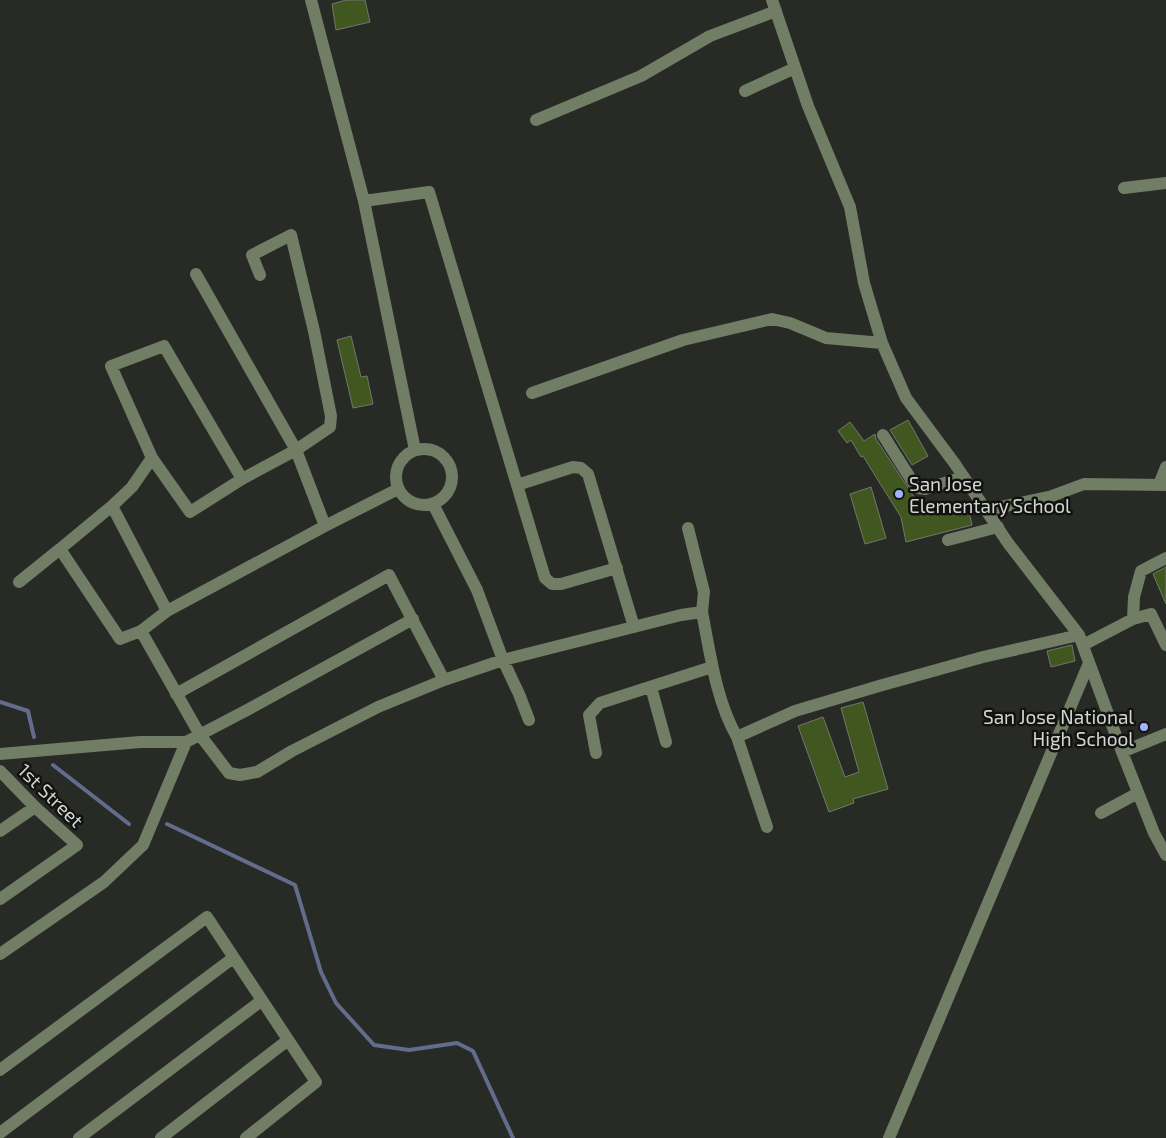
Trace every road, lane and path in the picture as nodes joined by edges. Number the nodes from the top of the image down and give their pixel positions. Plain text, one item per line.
1 (311, 0) edge
2 (774, 5) edge
3 (795, 68) junction
4 (745, 91) dead end
5 (536, 120) dead end
6 (1166, 183) edge
7 (1124, 188) dead end
8 (364, 201) junction
9 (196, 274) dead end
10 (260, 275) dead end
11 (882, 343) junction
12 (532, 393) dead end
13 (882, 435) dead end
14 (296, 450) junction
15 (415, 450) junction
16 (152, 458) junction
17 (1166, 467) edge
18 (964, 477) junction
19 (242, 479) junction
20 (517, 485) junction
21 (1162, 485) edge
22 (398, 489) junction
23 (433, 504) junction
24 (112, 506) junction
25 (986, 510) junction
26 (325, 526) junction
27 (998, 527) junction
28 (688, 528) dead end
29 (948, 540) dead end
30 (60, 549) junction
31 (1166, 558) edge
32 (617, 568) junction
33 (19, 582) dead end
34 (167, 611) junction
35 (702, 612) junction
36 (413, 619) junction
37 (1133, 619) junction
38 (634, 627) junction
39 (141, 631) junction
40 (1081, 640) junction
41 (1166, 645) edge
42 (503, 660) junction
43 (1089, 663) junction
44 (712, 666) junction
45 (444, 680) junction
46 (651, 687) junction
47 (176, 694) junction
48 (529, 720) dead end
49 (1166, 734) edge
50 (200, 735) junction
51 (736, 737) junction
52 (186, 742) junction
53 (666, 742) dead end
54 (1122, 752) junction
55 (596, 753) dead end
56 (0, 754) edge
57 (0, 771) edge
58 (1138, 793) junction
59 (34, 807) junction
60 (1101, 813) dead end
61 (767, 827) dead end
62 (0, 831) edge
63 (1166, 855) edge
64 (0, 899) edge
65 (0, 954) edge
66 (233, 958) junction
67 (261, 1001) junction
68 (288, 1040) junction
69 (0, 1070) edge
70 (0, 1133) edge
71 (79, 1138) edge
72 (161, 1138) edge
73 (246, 1138) edge
74 (889, 1138) edge

1 - 8 street
2 - 3 street
2 - 5 street
3 - 4 street
3 - 11 street
6 - 7 street
8 - 15 street
8 - 20 street
9 - 14 street
10 - 14 street
11 - 12 street
11 - 18 street
13 - 18 street
14 - 19 street
14 - 26 street
15 - 22 street
15 - 23 street
16 - 19 street
16 - 19 street
16 - 24 street
17 - 21 street
18 - 25 street
20 - 32 street
20 - 32 street
21 - 25 street
22 - 23 street
22 - 26 street
23 - 42 street
24 - 30 street
24 - 34 street
25 - 27 street
26 - 34 street
27 - 29 street
27 - 40 street
28 - 35 street
30 - 33 street
30 - 39 street
31 - 37 street
32 - 38 street
34 - 39 street
35 - 38 street
35 - 44 street
36 - 45 street
36 - 47 street
36 - 50 street
37 - 40 street
37 - 41 street
38 - 42 street
39 - 47 street
40 - 43 street
40 - 51 street
42 - 45 street
42 - 48 street
43 - 54 street
43 - 74 street
44 - 46 street
44 - 51 street
45 - 50 street
46 - 53 street
46 - 55 street
47 - 50 street
49 - 54 street
50 - 52 street
51 - 61 street
52 - 56 street
52 - 65 street
54 - 58 street
57 - 59 street, 1st Street
58 - 60 street
58 - 63 street
59 - 62 street
59 - 64 street, 1st Street
66 - 67 street
66 - 69 street
66 - 70 street
67 - 68 street
67 - 71 street
68 - 72 street
68 - 73 street

